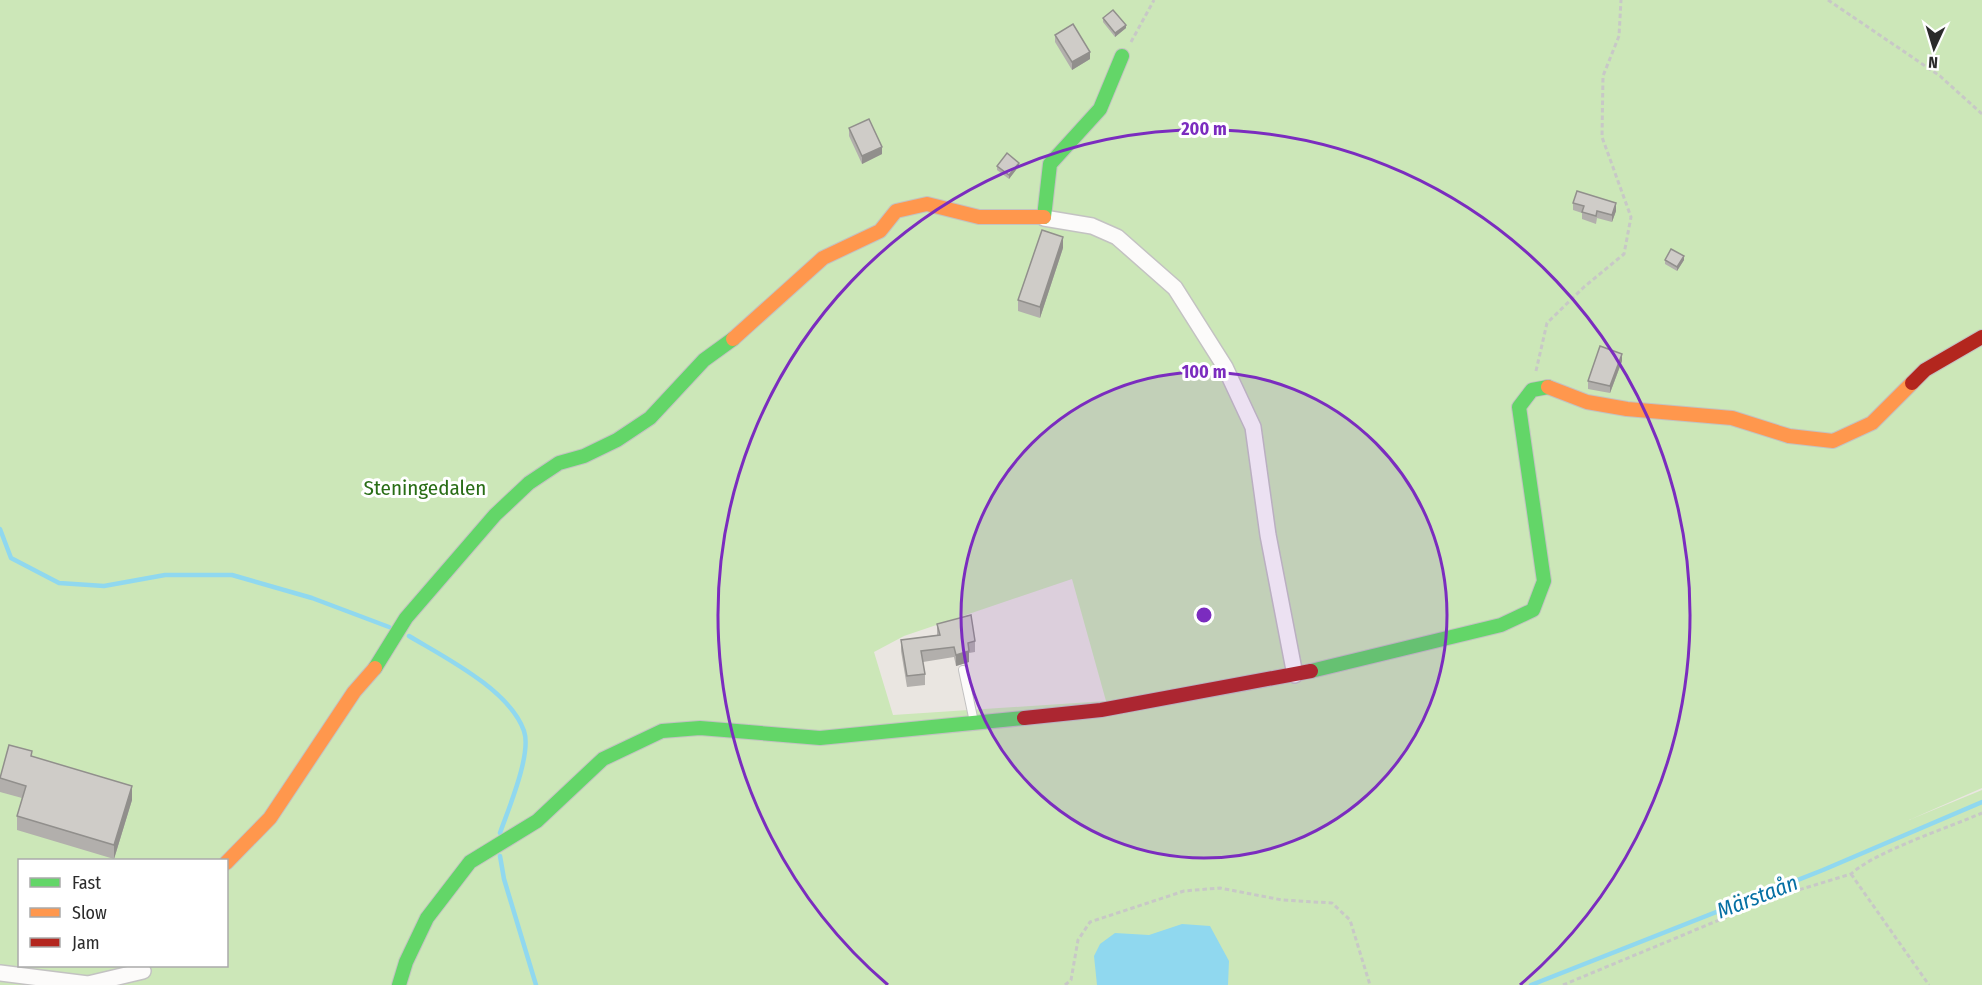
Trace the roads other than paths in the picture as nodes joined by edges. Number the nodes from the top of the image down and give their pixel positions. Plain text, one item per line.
1 (1122, 56) road end
2 (1044, 218) junction
3 (1982, 337) edge
4 (963, 670) dead end
5 (1295, 675) junction
6 (974, 723) junction
7 (228, 862) edge
8 (0, 973) edge
9 (144, 974) edge
10 (399, 985) edge

1 - 2 street
2 - 5 street
2 - 7 street
3 - 5 street
4 - 6 lane
5 - 6 street
6 - 10 street
8 - 9 street

